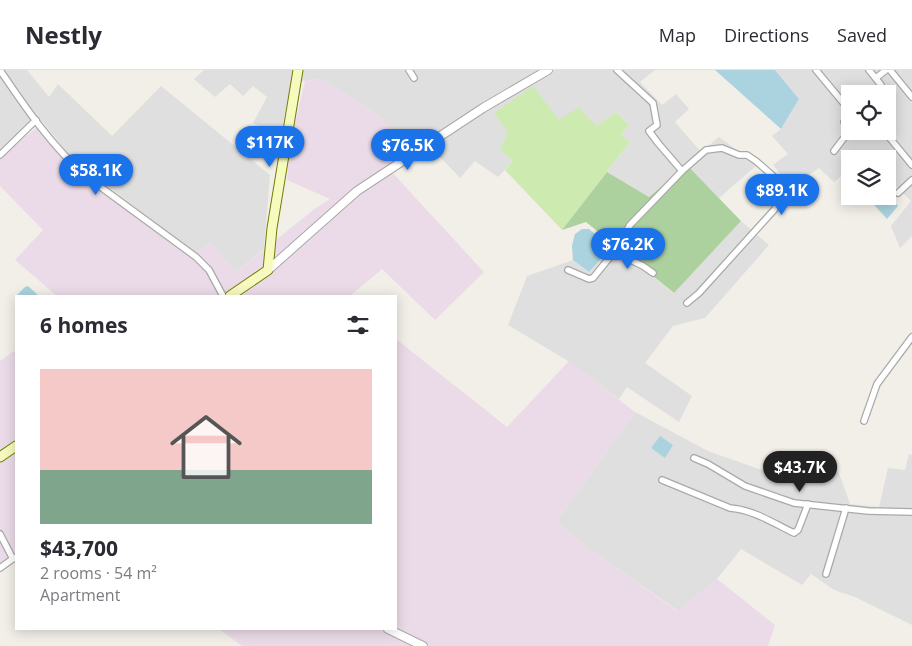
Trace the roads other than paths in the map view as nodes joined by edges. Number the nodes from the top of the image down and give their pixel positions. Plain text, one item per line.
1 (0, 70) edge
2 (298, 70) edge
3 (409, 70) edge
4 (548, 70) edge
5 (617, 70) edge
6 (816, 70) edge
7 (869, 70) edge
8 (886, 70) edge
9 (890, 70) edge
10 (414, 78) dead end
11 (876, 78) junction
12 (881, 85) edge
13 (912, 97) edge
14 (841, 101) edge
15 (36, 120) junction
16 (842, 140) edge
17 (891, 140) edge
18 (834, 151) dead end
19 (0, 155) edge
20 (912, 165) edge
21 (682, 172) junction
22 (912, 180) edge
23 (794, 182) dead end
24 (789, 190) junction
25 (898, 193) dead end
26 (614, 252) junction
27 (268, 270) junction
28 (568, 270) dead end
29 (653, 273) dead end
30 (223, 295) edge
31 (231, 295) edge
32 (687, 303) dead end
33 (912, 337) edge
34 (864, 421) dead end
35 (15, 447) edge
36 (0, 457) edge
37 (694, 458) dead end
38 (662, 480) dead end
39 (808, 504) junction
40 (846, 508) junction
41 (912, 512) edge
42 (0, 534) edge
43 (15, 558) edge
44 (0, 568) edge
45 (826, 574) dead end
46 (390, 630) edge
47 (423, 646) edge

1 - 15 street
2 - 27 main road
3 - 10 street
4 - 27 street
5 - 21 street
6 - 14 street
7 - 11 street
8 - 11 street
9 - 13 street
11 - 12 street
15 - 19 street
15 - 30 street
16 - 18 street
17 - 20 street
21 - 24 street
21 - 26 street
22 - 25 street
23 - 24 street
24 - 32 street
26 - 28 street
26 - 29 street
27 - 31 main road
33 - 34 street
35 - 36 main road
37 - 39 street
38 - 39 street
39 - 40 street
40 - 41 street
40 - 45 street
42 - 43 street
43 - 44 street
46 - 47 street

